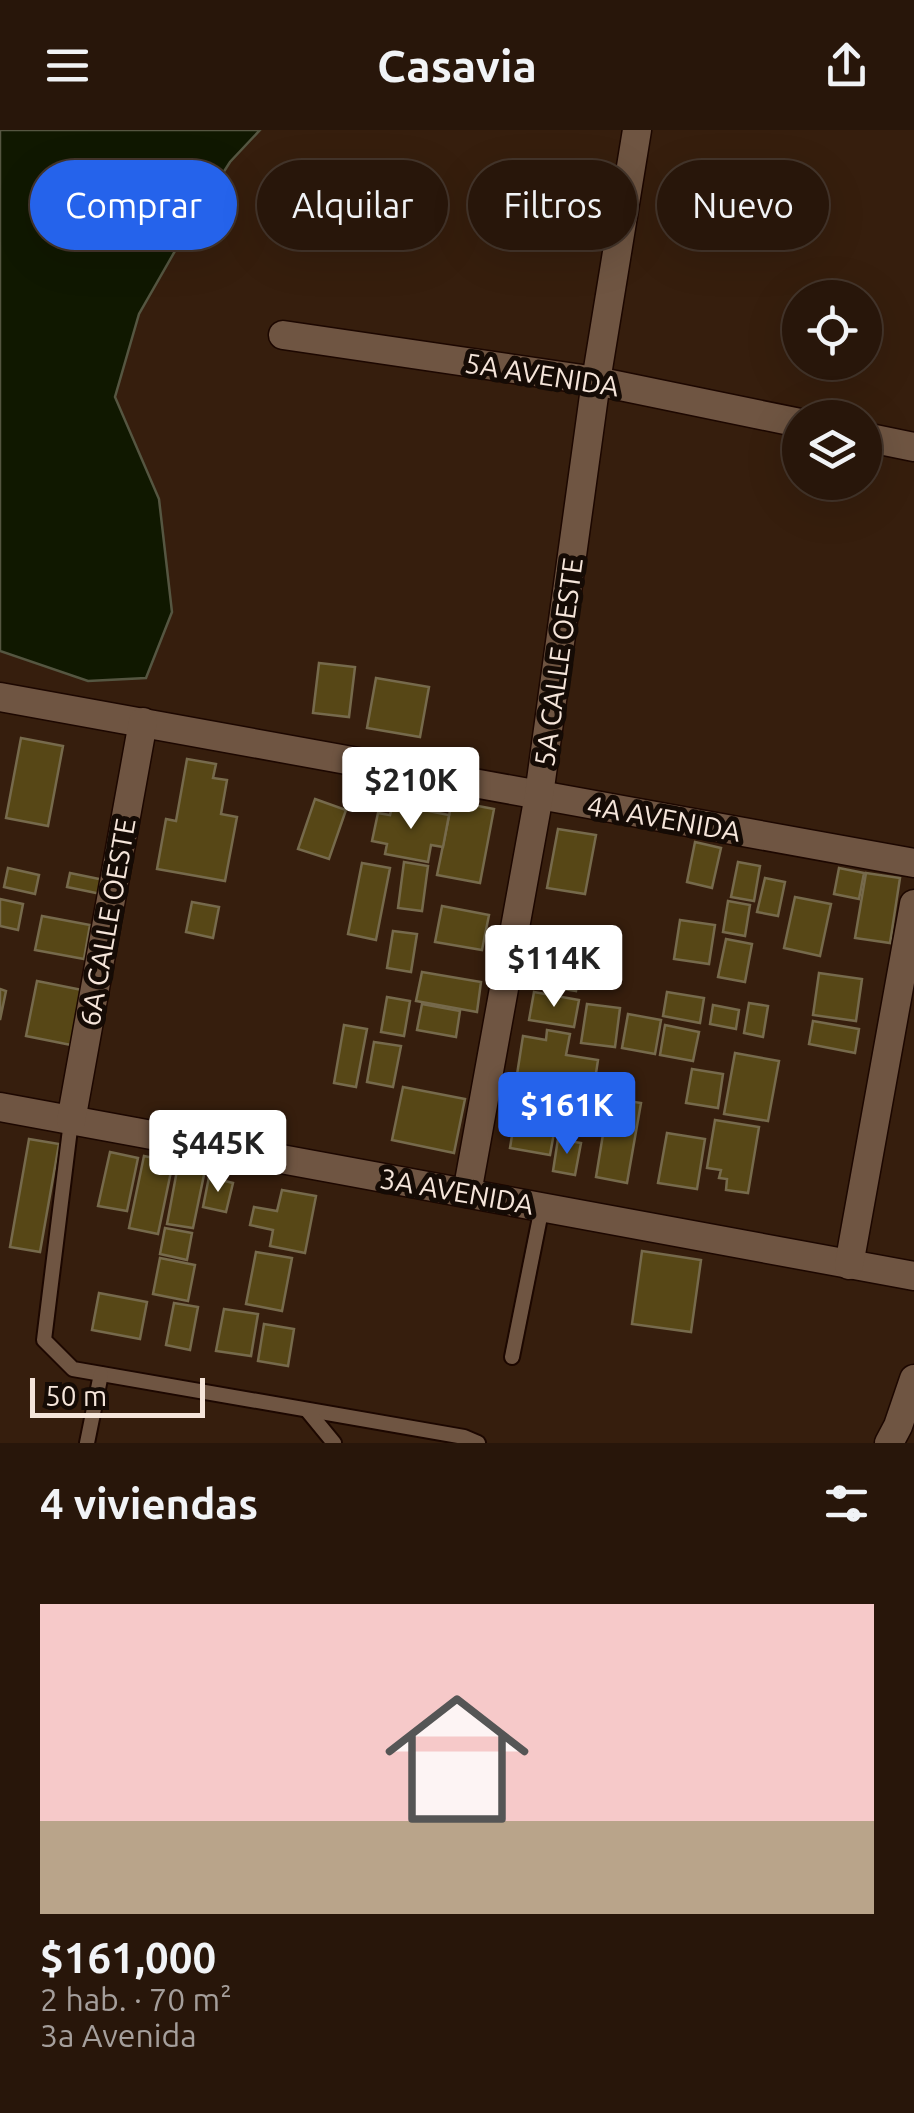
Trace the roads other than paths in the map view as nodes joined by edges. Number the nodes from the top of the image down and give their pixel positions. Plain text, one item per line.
1 (637, 130) edge
2 (283, 335) dead end
3 (596, 381) junction
4 (782, 420) edge
5 (882, 440) edge
6 (914, 447) edge
7 (0, 697) edge
8 (143, 722) junction
9 (540, 795) junction
10 (914, 863) edge
11 (914, 904) edge
12 (0, 1108) edge
13 (71, 1121) junction
14 (467, 1193) junction
15 (542, 1207) junction
16 (848, 1266) junction
17 (914, 1276) edge
18 (512, 1357) dead end
19 (101, 1374) junction
20 (914, 1378) edge
21 (307, 1410) junction
22 (87, 1443) edge
23 (334, 1443) edge
24 (478, 1443) edge
25 (889, 1443) edge

1 - 3 street, 5A CALLE OESTE
2 - 3 street, 5A AVENIDA
3 - 4 street, 5A AVENIDA
3 - 9 street, 5A CALLE OESTE
5 - 6 street
7 - 8 street, 4A AVENIDA
8 - 9 street, 4A AVENIDA
8 - 13 street, 6A CALLE OESTE
9 - 10 street, 4A AVENIDA
9 - 14 street, 5A CALLE OESTE
11 - 16 street
12 - 13 street, 3A AVENIDA
13 - 14 street, 3A AVENIDA
13 - 19 lane
14 - 15 street, 3A AVENIDA
15 - 16 street, 3A AVENIDA
15 - 18 lane
16 - 17 street, 3A AVENIDA
19 - 21 lane
19 - 22 lane
20 - 25 street
21 - 23 lane
21 - 24 lane

